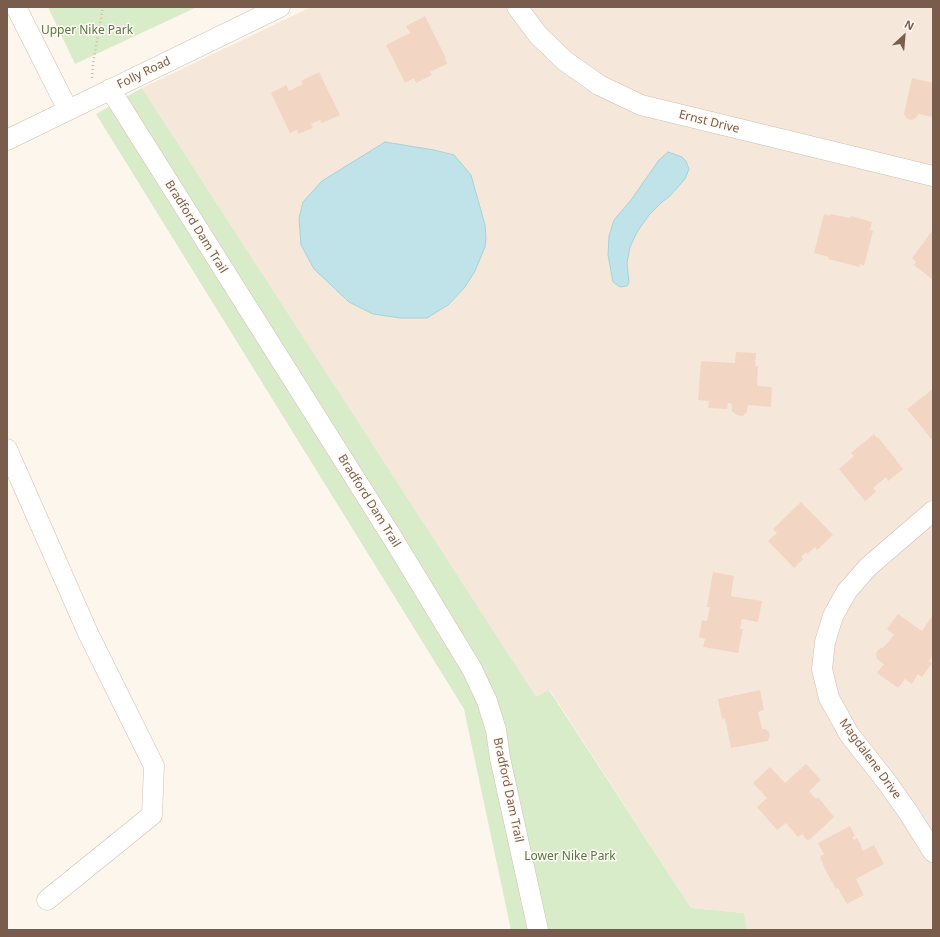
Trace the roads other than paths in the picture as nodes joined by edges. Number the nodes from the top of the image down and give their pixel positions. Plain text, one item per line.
1 (16, 7) edge
2 (280, 7) edge
3 (517, 7) edge
4 (104, 93) junction
5 (68, 110) junction
6 (7, 140) edge
7 (933, 176) edge
8 (7, 449) edge
9 (933, 511) edge
10 (933, 852) edge
11 (47, 900) dead end
12 (538, 930) edge

1 - 5 street
2 - 4 street, Folly Road
3 - 7 street, Ernst Drive
4 - 5 street, Folly Road
4 - 12 street, Bradford Dam Trail
5 - 6 street, Folly Road
8 - 11 street
9 - 10 street, Magdalene Drive

